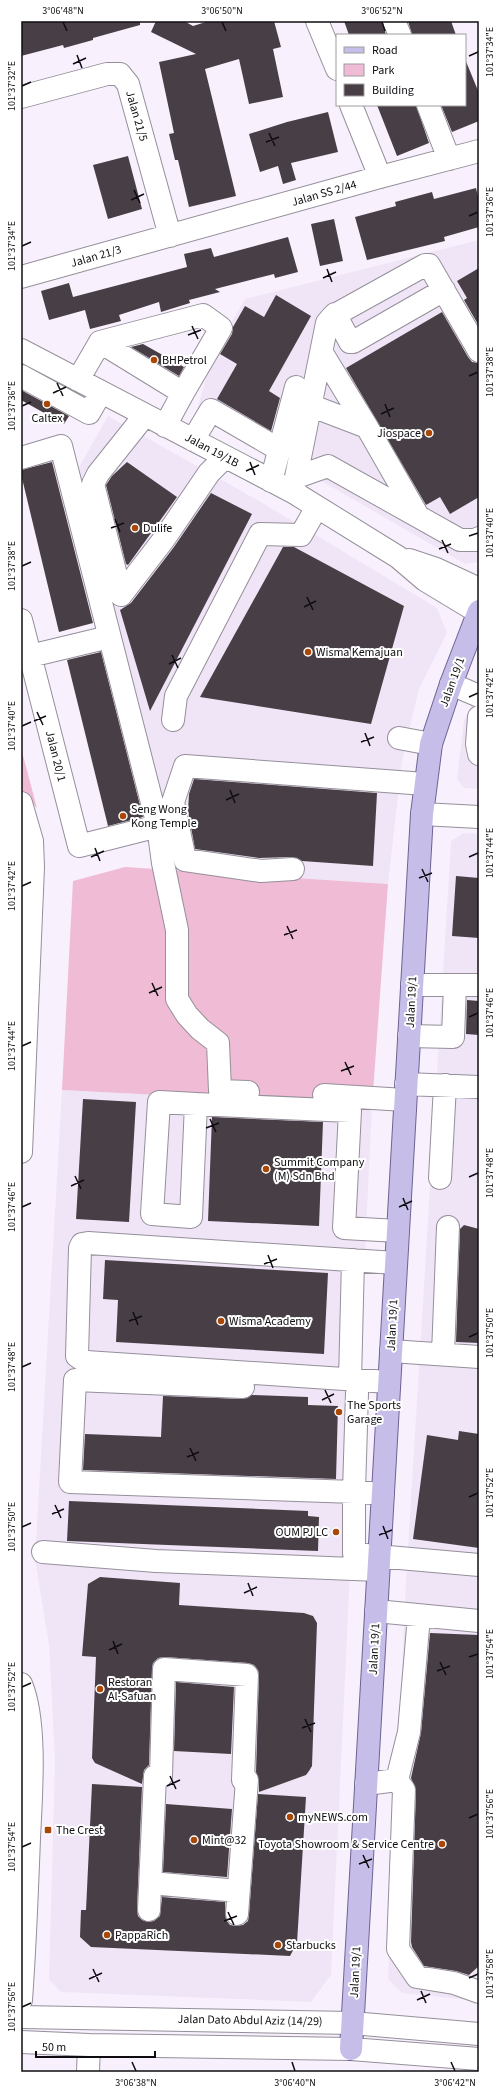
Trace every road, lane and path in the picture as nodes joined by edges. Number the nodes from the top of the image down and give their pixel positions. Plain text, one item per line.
1 (318, 21) edge
2 (394, 21) edge
3 (400, 34) edge
4 (336, 66) edge
5 (21, 97) edge
6 (351, 106) edge
7 (428, 106) edge
8 (479, 151) edge
9 (449, 159) junction
10 (380, 177) junction
11 (170, 236) junction
12 (441, 259) dead end
13 (21, 277) edge
14 (444, 290) junction
15 (335, 314) junction
16 (479, 323) edge
17 (100, 342) junction
18 (21, 350) edge
19 (479, 351) edge
20 (322, 353) junction
21 (21, 376) edge
22 (78, 380) junction
23 (296, 387) dead end
24 (101, 392) junction
25 (183, 393) junction
26 (312, 406) junction
27 (145, 415) junction
28 (165, 426) junction
29 (367, 427) junction
30 (193, 440) junction
31 (280, 450) junction
32 (225, 457) junction
33 (21, 458) edge
34 (271, 481) junction
35 (295, 485) junction
36 (317, 507) junction
37 (419, 517) junction
38 (479, 538) edge
39 (398, 557) junction
40 (479, 589) edge
41 (479, 612) edge
42 (21, 620) edge
43 (110, 637) junction
44 (30, 656) junction
45 (451, 684) junction
46 (479, 696) edge
47 (479, 717) edge
48 (173, 720) dead end
49 (399, 738) dead end
50 (431, 744) junction
51 (479, 754) edge
52 (425, 784) junction
53 (21, 803) edge
54 (422, 814) junction
55 (479, 817) edge
56 (158, 826) junction
57 (293, 869) dead end
58 (26, 911) edge
59 (412, 985) junction
60 (455, 985) junction
61 (479, 985) edge
62 (24, 1004) edge
63 (409, 1036) junction
64 (445, 1085) junction
65 (479, 1087) edge
66 (406, 1092) junction
67 (22, 1102) edge
68 (196, 1104) junction
69 (21, 1152) edge
70 (440, 1178) dead end
71 (448, 1228) dead end
72 (398, 1231) junction
73 (352, 1260) junction
74 (396, 1263) junction
75 (391, 1351) junction
76 (443, 1354) junction
77 (479, 1357) edge
78 (354, 1386) junction
79 (389, 1389) junction
80 (188, 1498) dead end
81 (354, 1498) junction
82 (382, 1499) junction
83 (43, 1552) dead end
84 (379, 1563) junction
85 (479, 1565) edge
86 (376, 1611) junction
87 (419, 1616) junction
88 (479, 1621) edge
89 (21, 1684) edge
90 (397, 1780) junction
91 (366, 1784) junction
92 (151, 1883) junction
93 (238, 1891) junction
94 (150, 1910) dead end
95 (237, 1914) dead end
96 (24, 1965) junction
97 (479, 1992) edge
98 (21, 2000) edge
99 (21, 2017) edge
100 (59, 2018) junction
101 (352, 2023) junction
102 (479, 2034) edge
103 (21, 2042) edge
104 (89, 2045) junction
105 (351, 2049) junction
106 (479, 2059) edge
107 (88, 2072) edge

1 - 4 street
2 - 3 street
5 - 11 street, Jalan 21/5
6 - 10 street
7 - 9 street
8 - 9 street, Jalan SS 2/44
9 - 10 street, Jalan SS 2/44
10 - 11 street, Jalan SS 2/44
11 - 13 street, Jalan 21/3
12 - 16 street
14 - 15 street
14 - 15 street
14 - 19 street
15 - 20 street
17 - 22 street
17 - 25 street
17 - 25 street
18 - 22 street, Jalan 19/1B
20 - 26 street
20 - 29 street
21 - 24 street
22 - 24 street, Jalan 19/1B
23 - 31 street
24 - 27 street, Jalan 19/1B
25 - 28 street
26 - 29 street
26 - 35 street
27 - 28 street, Jalan 19/1B
27 - 32 street
28 - 30 street, Jalan 19/1B
29 - 37 street
30 - 31 street
30 - 32 street, Jalan 19/1B
31 - 34 street
32 - 34 street, Jalan 19/1B
33 - 43 street
34 - 35 street, Jalan 19/1B
35 - 36 street, Jalan 19/1B
35 - 37 street
36 - 39 street, Jalan 19/1B
36 - 48 street
37 - 38 street
39 - 40 street, Jalan 19/1B
39 - 41 street, Jalan 19/1B
41 - 45 main road, Jalan 19/1
42 - 44 street, Jalan 20/1
43 - 44 street
43 - 56 street
44 - 56 street, Jalan 20/1
45 - 46 street
45 - 50 main road, Jalan 19/1
47 - 51 street
49 - 50 street
50 - 52 main road, Jalan 19/1
52 - 54 main road, Jalan 19/1
52 - 57 street
53 - 58 street
54 - 55 street
54 - 59 main road, Jalan 19/1
56 - 66 street
58 - 62 street
59 - 60 street
59 - 63 main road, Jalan 19/1
60 - 61 street
60 - 63 street
62 - 67 street
63 - 66 main road, Jalan 19/1
64 - 65 street
64 - 66 street
64 - 70 street
66 - 72 main road, Jalan 19/1
67 - 69 street
68 - 68 street
68 - 72 street
71 - 76 street
72 - 74 main road, Jalan 19/1
73 - 74 street
73 - 78 street
73 - 78 street
74 - 75 main road, Jalan 19/1
75 - 76 street
75 - 79 main road, Jalan 19/1
76 - 77 street
78 - 79 street
78 - 81 street
78 - 81 street
79 - 82 main road, Jalan 19/1
80 - 81 street
81 - 82 street
81 - 84 street
82 - 84 main road, Jalan 19/1
83 - 84 street
84 - 85 street
84 - 86 main road, Jalan 19/1
86 - 87 street
86 - 91 main road, Jalan 19/1
87 - 88 street
87 - 90 street
89 - 96 street
90 - 91 street
90 - 97 street
91 - 101 main road, Jalan 19/1
92 - 93 street
92 - 93 street
92 - 94 street
93 - 95 street
96 - 98 street
96 - 100 street
99 - 100 street, Jalan Dato Abdul Aziz (14/29)
100 - 101 street, Jalan Dato Abdul Aziz (14/29)
101 - 102 street, Jalan Dato Abdul Aziz (14/29)
101 - 105 main road, Jalan 19/1
103 - 104 street
104 - 105 street
104 - 107 street
105 - 106 street

